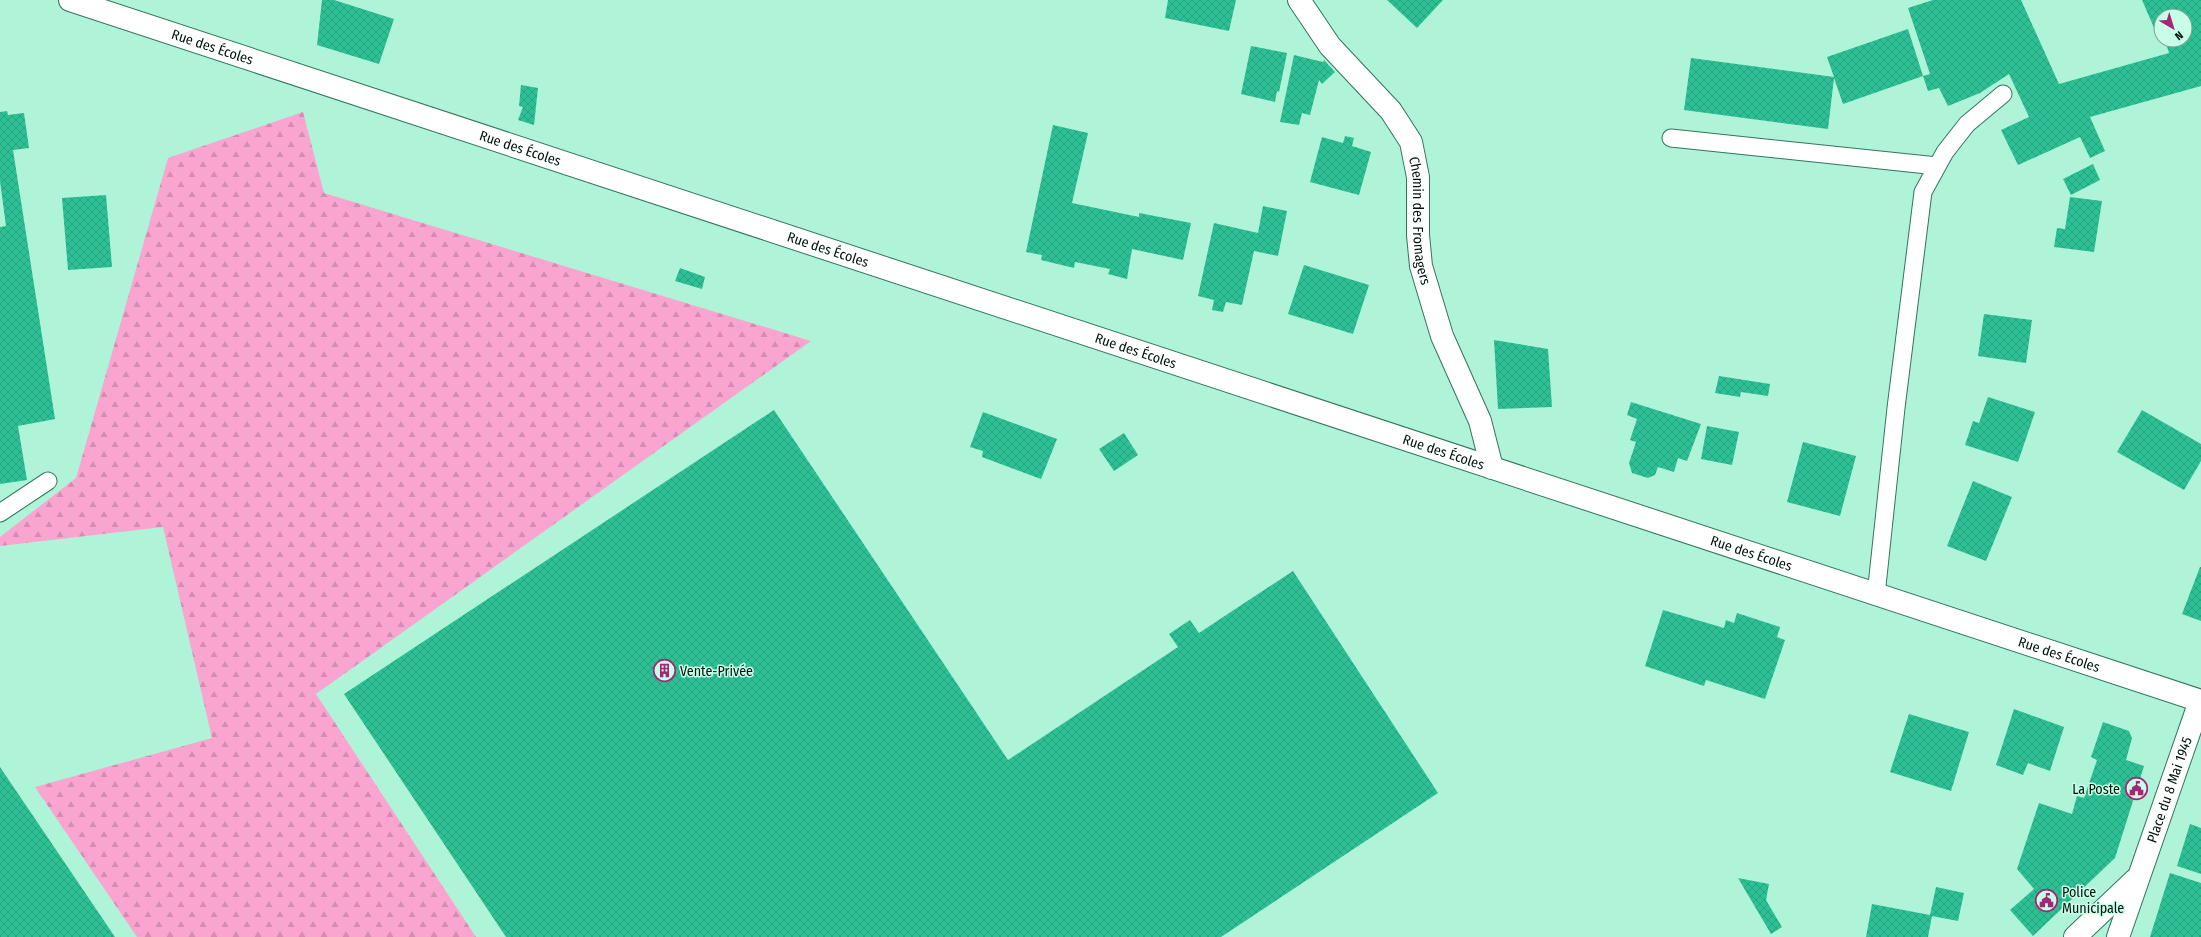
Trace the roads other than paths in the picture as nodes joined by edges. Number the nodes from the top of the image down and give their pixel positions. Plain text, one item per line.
1 (70, 0) edge
2 (1299, 0) edge
3 (2003, 94) dead end
4 (1671, 138) dead end
5 (1937, 166) junction
6 (1492, 468) junction
7 (48, 481) dead end
8 (0, 513) edge
9 (1876, 595) junction
10 (2200, 701) edge
11 (2138, 877) junction
12 (2075, 937) edge
13 (2118, 937) edge

1 - 6 street, Rue des Écoles
2 - 6 street, Chemin des Fromagers
3 - 5 lane
4 - 5 lane
5 - 9 lane
6 - 9 street, Rue des Écoles
7 - 8 lane
9 - 10 street, Rue des Écoles
10 - 11 street, Place du 8 Mai 1945
11 - 12 street, Place du 8 Mai 1945
11 - 13 street, Place du 8 Mai 1945

